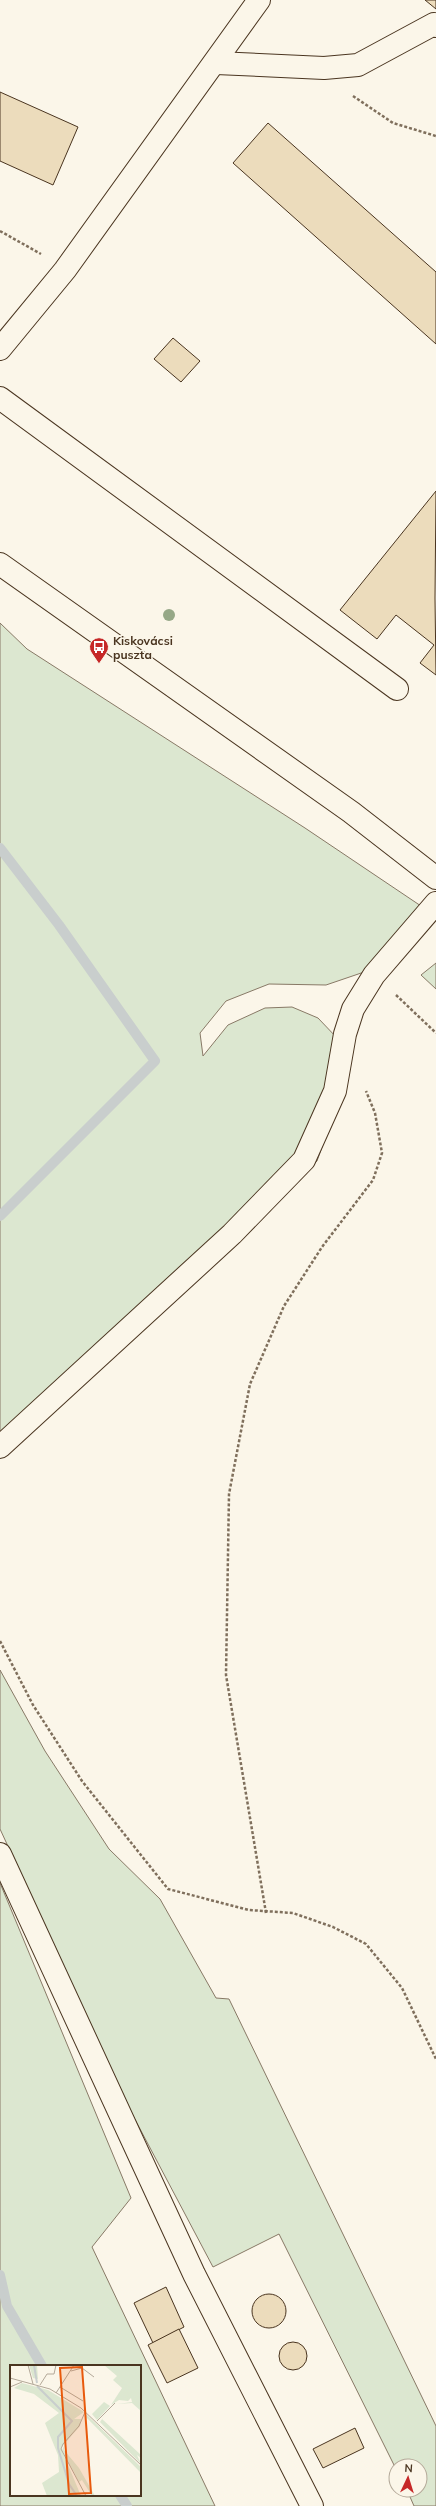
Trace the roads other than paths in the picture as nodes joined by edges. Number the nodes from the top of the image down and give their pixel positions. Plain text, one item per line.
1 (260, 0) edge
2 (436, 26) edge
3 (216, 63) junction
4 (0, 349) edge
5 (0, 398) edge
6 (0, 564) edge
7 (397, 689) dead end
8 (436, 878) edge
9 (436, 903) edge
10 (0, 1447) edge
11 (0, 1854) edge
12 (312, 2506) edge

1 - 3 main road
2 - 3 main road
3 - 4 main road
5 - 7 main road
6 - 8 main road
9 - 10 main road
11 - 12 main road

